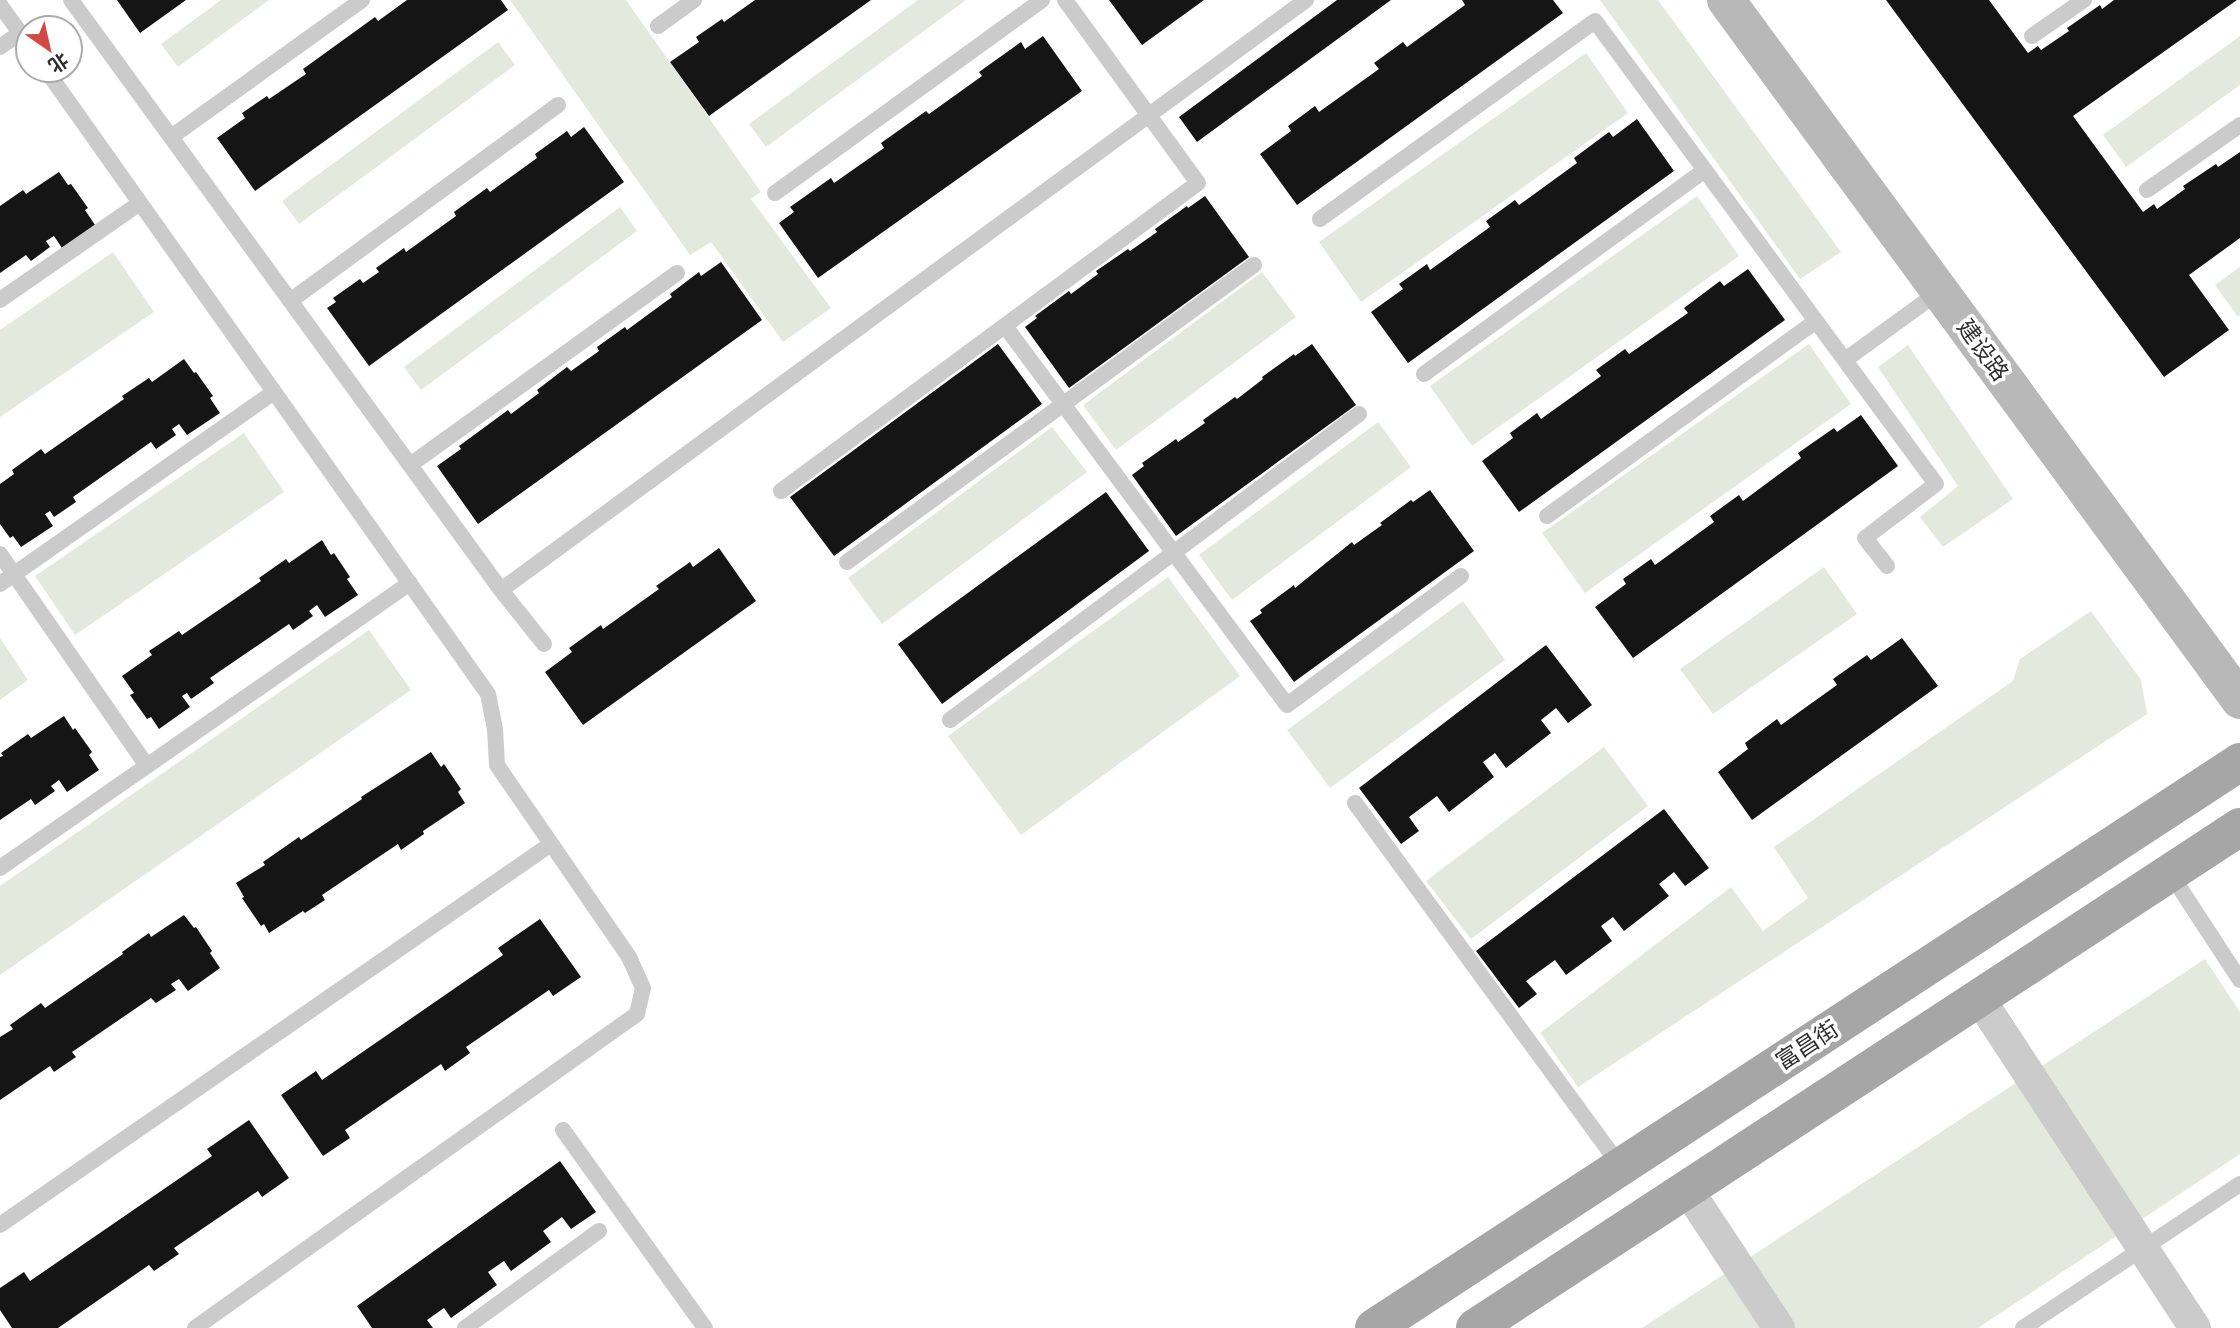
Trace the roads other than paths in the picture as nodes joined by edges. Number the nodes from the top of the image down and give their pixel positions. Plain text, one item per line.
1 (71, 0) edge
2 (362, 0) edge
3 (694, 0) edge
4 (1042, 0) edge
5 (1065, 0) edge
6 (1306, 0) edge
7 (1726, 0) edge
8 (2084, 0) edge
9 (0, 5) edge
10 (14, 25) edge
11 (658, 26) dead end
12 (2032, 36) dead end
13 (56, 84) edge
14 (558, 105) dead end
15 (1149, 115) junction
16 (2240, 125) edge
17 (171, 137) junction
18 (1705, 170) junction
19 (2147, 190) dead end
20 (775, 193) dead end
21 (140, 203) junction
22 (1320, 219) dead end
23 (1254, 265) dead end
24 (677, 274) dead end
25 (1940, 290) junction
26 (0, 300) edge
27 (290, 301) junction
28 (1816, 321) junction
29 (1005, 326) junction
30 (1845, 360) junction
31 (1424, 374) dead end
32 (274, 393) junction
33 (1064, 405) junction
34 (1359, 414) dead end
35 (410, 466) junction
36 (780, 491) dead end
37 (1547, 516) dead end
38 (1174, 553) junction
39 (0, 554) edge
40 (847, 562) dead end
41 (1886, 566) dead end
42 (14, 575) junction
43 (1461, 576) dead end
44 (410, 583) junction
45 (0, 584) edge
46 (501, 590) junction
47 (544, 645) dead end
48 (2240, 700) edge
49 (950, 720) dead end
50 (2240, 762) edge
51 (146, 766) junction
52 (1355, 803) dead end
53 (2240, 827) edge
54 (551, 844) junction
55 (0, 868) edge
56 (2170, 873) junction
57 (2240, 981) edge
58 (1979, 998) junction
59 (563, 1130) dead end
60 (1621, 1167) junction
61 (2240, 1184) edge
62 (1687, 1189) junction
63 (0, 1225) edge
64 (599, 1231) dead end
65 (2143, 1249) junction
66 (195, 1328) edge
67 (465, 1328) edge
68 (705, 1328) edge
69 (1374, 1328) edge
70 (1475, 1328) edge
71 (1779, 1328) edge
72 (2024, 1328) edge
73 (2195, 1328) edge

1 - 17 lane
2 - 17 lane
3 - 11 lane
4 - 20 lane
5 - 15 lane
6 - 15 lane
7 - 25 street, 建设路
8 - 12 lane
9 - 10 lane
13 - 21 lane
14 - 27 lane
15 - 29 lane
15 - 46 lane
16 - 19 lane
17 - 27 lane
18 - 22 lane
18 - 28 lane
18 - 31 lane
21 - 26 lane
21 - 32 lane
23 - 33 lane
24 - 35 lane
25 - 30 lane
25 - 48 street, 建设路
27 - 35 lane
28 - 30 lane
28 - 37 lane
29 - 33 lane
29 - 36 lane
30 - 41 lane
32 - 42 lane
32 - 44 lane
33 - 38 lane
33 - 40 lane
34 - 38 lane
35 - 46 lane
38 - 43 lane
38 - 49 lane
39 - 42 lane
42 - 45 lane
42 - 51 lane
44 - 51 lane
44 - 54 lane
46 - 47 lane
50 - 60 main road, 富昌街
51 - 55 lane
52 - 60 lane
53 - 56 main road
54 - 63 lane
54 - 66 lane
56 - 57 lane
56 - 58 main road
58 - 62 main road
58 - 65 street
59 - 68 lane
60 - 69 main road, 富昌街
61 - 65 lane
62 - 70 main road
62 - 71 street
64 - 67 lane
65 - 72 lane
65 - 73 street

